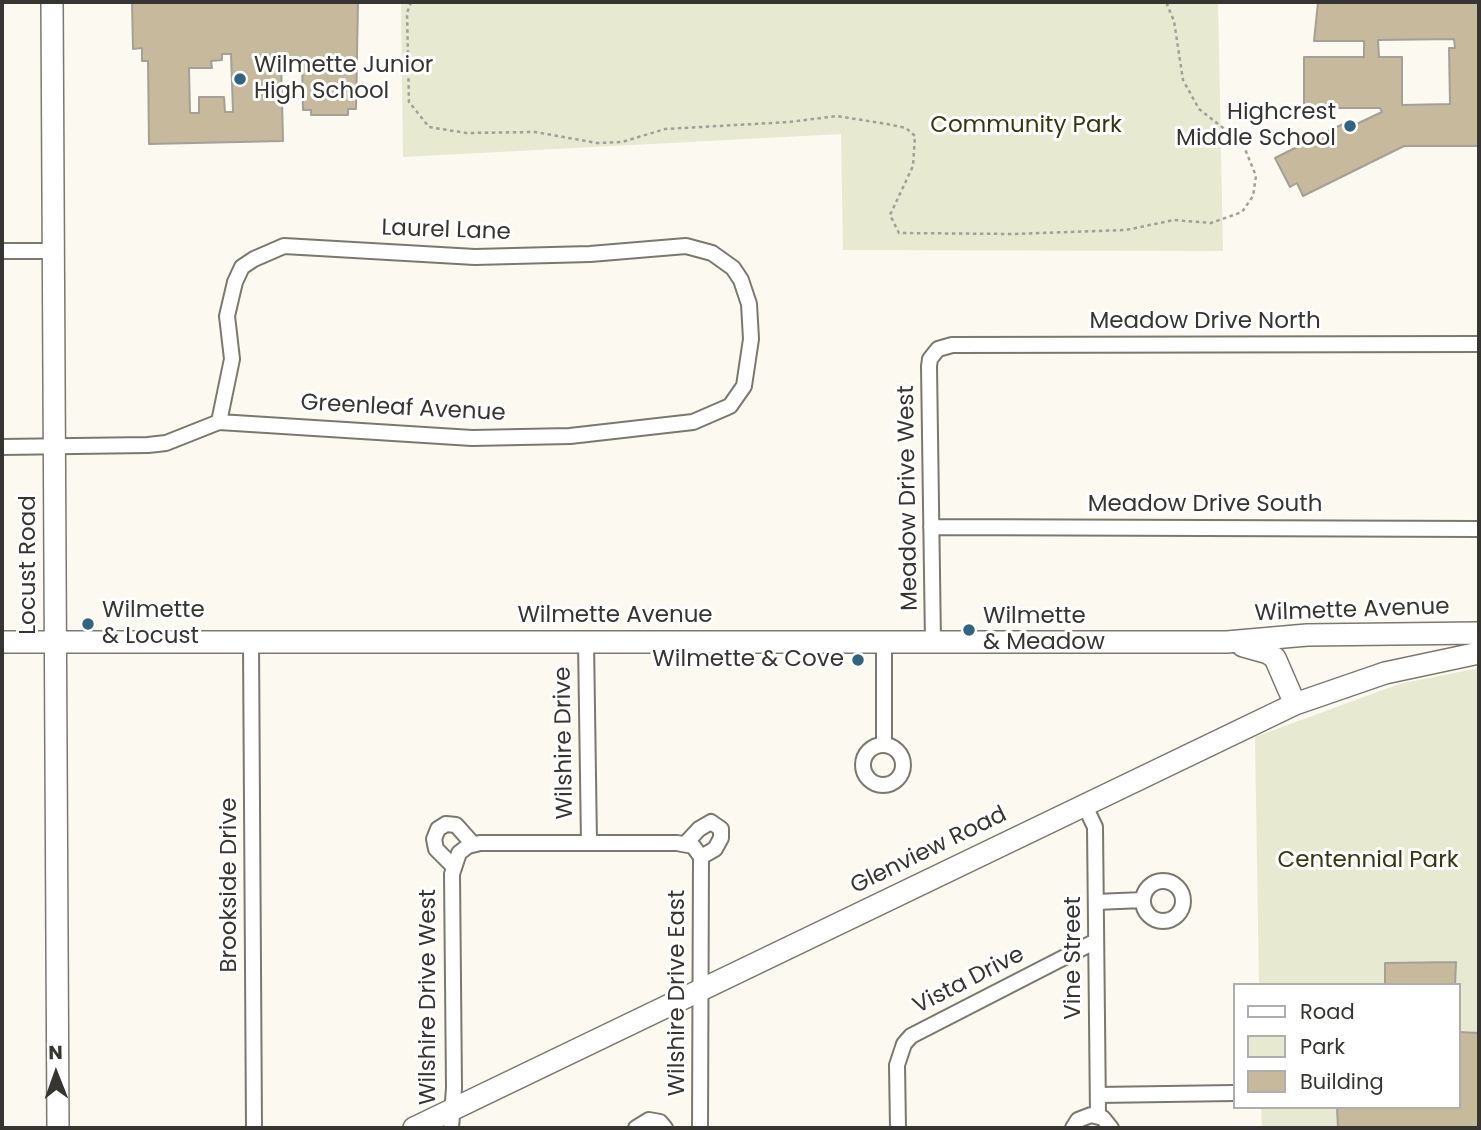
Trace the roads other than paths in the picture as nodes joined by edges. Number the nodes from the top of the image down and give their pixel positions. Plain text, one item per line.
1 (52, 2) edge
2 (2, 251) edge
3 (54, 251) junction
4 (751, 339) joint
5 (1479, 344) edge
6 (933, 354) joint
7 (219, 422) junction
8 (2, 447) edge
9 (54, 447) junction
10 (931, 527) junction
11 (1479, 529) edge
12 (1479, 633) edge
13 (2, 642) edge
14 (56, 642) junction
15 (251, 642) junction
16 (586, 642) junction
17 (884, 642) junction
18 (933, 642) junction
19 (1227, 642) junction
20 (1479, 653) edge
21 (1295, 704) junction
22 (884, 744) dead end
23 (1084, 804) junction
24 (589, 843) junction
25 (473, 844) junction
26 (686, 844) junction
27 (701, 857) junction
28 (452, 865) junction
29 (1143, 900) dead end
30 (1096, 902) junction
31 (1096, 942) junction
32 (702, 992) junction
33 (1232, 1093) edge
34 (1098, 1095) junction
35 (1098, 1115) junction
36 (452, 1119) edge
37 (58, 1128) edge
38 (254, 1128) edge
39 (414, 1128) edge
40 (636, 1128) edge
41 (665, 1128) edge
42 (700, 1128) edge
43 (898, 1128) edge
44 (1073, 1128) edge
45 (1111, 1128) edge

1 - 3 street, Locust Road
2 - 3 street
3 - 9 street, Locust Road
4 - 7 street, Greenleaf Avenue
4 - 7 street, Laurel Lane
5 - 6 street, Meadow Drive North
6 - 10 street, Meadow Drive West
7 - 9 street, Greenleaf Avenue
8 - 9 street, Greenleaf Avenue
9 - 14 street, Locust Road
10 - 11 street, Meadow Drive South
10 - 18 street, Meadow Drive West
12 - 19 street, Wilmette Avenue
13 - 14 street, Wilmette Avenue
14 - 15 street, Wilmette Avenue
14 - 37 street, Locust Road
15 - 16 street, Wilmette Avenue
15 - 38 street, Brookside Drive
16 - 17 street, Wilmette Avenue
16 - 24 street, Wilshire Drive
17 - 18 street, Wilmette Avenue
17 - 22 street
18 - 19 street, Wilmette Avenue
19 - 21 street, Wilmette Avenue
20 - 21 street, Glenview Road
21 - 23 street, Glenview Road
23 - 30 street, Vine Street
23 - 32 street, Glenview Road
24 - 25 street
24 - 26 street
25 - 28 street, Wilshire Drive West
25 - 28 street, Wilshire Drive West
26 - 27 street, Wilshire Drive East
26 - 27 street, Wilshire Drive East
27 - 32 street, Wilshire Drive East
28 - 36 street, Wilshire Drive West
29 - 30 street
30 - 31 street, Vine Street
31 - 34 street, Vine Street
31 - 43 street, Vista Drive
32 - 36 street, Glenview Road
32 - 42 street, Wilshire Drive East
33 - 34 street
34 - 35 street, Vine Street
35 - 44 street
35 - 45 street
36 - 39 street, Glenview Road
40 - 41 street, Wilshire Drive East

